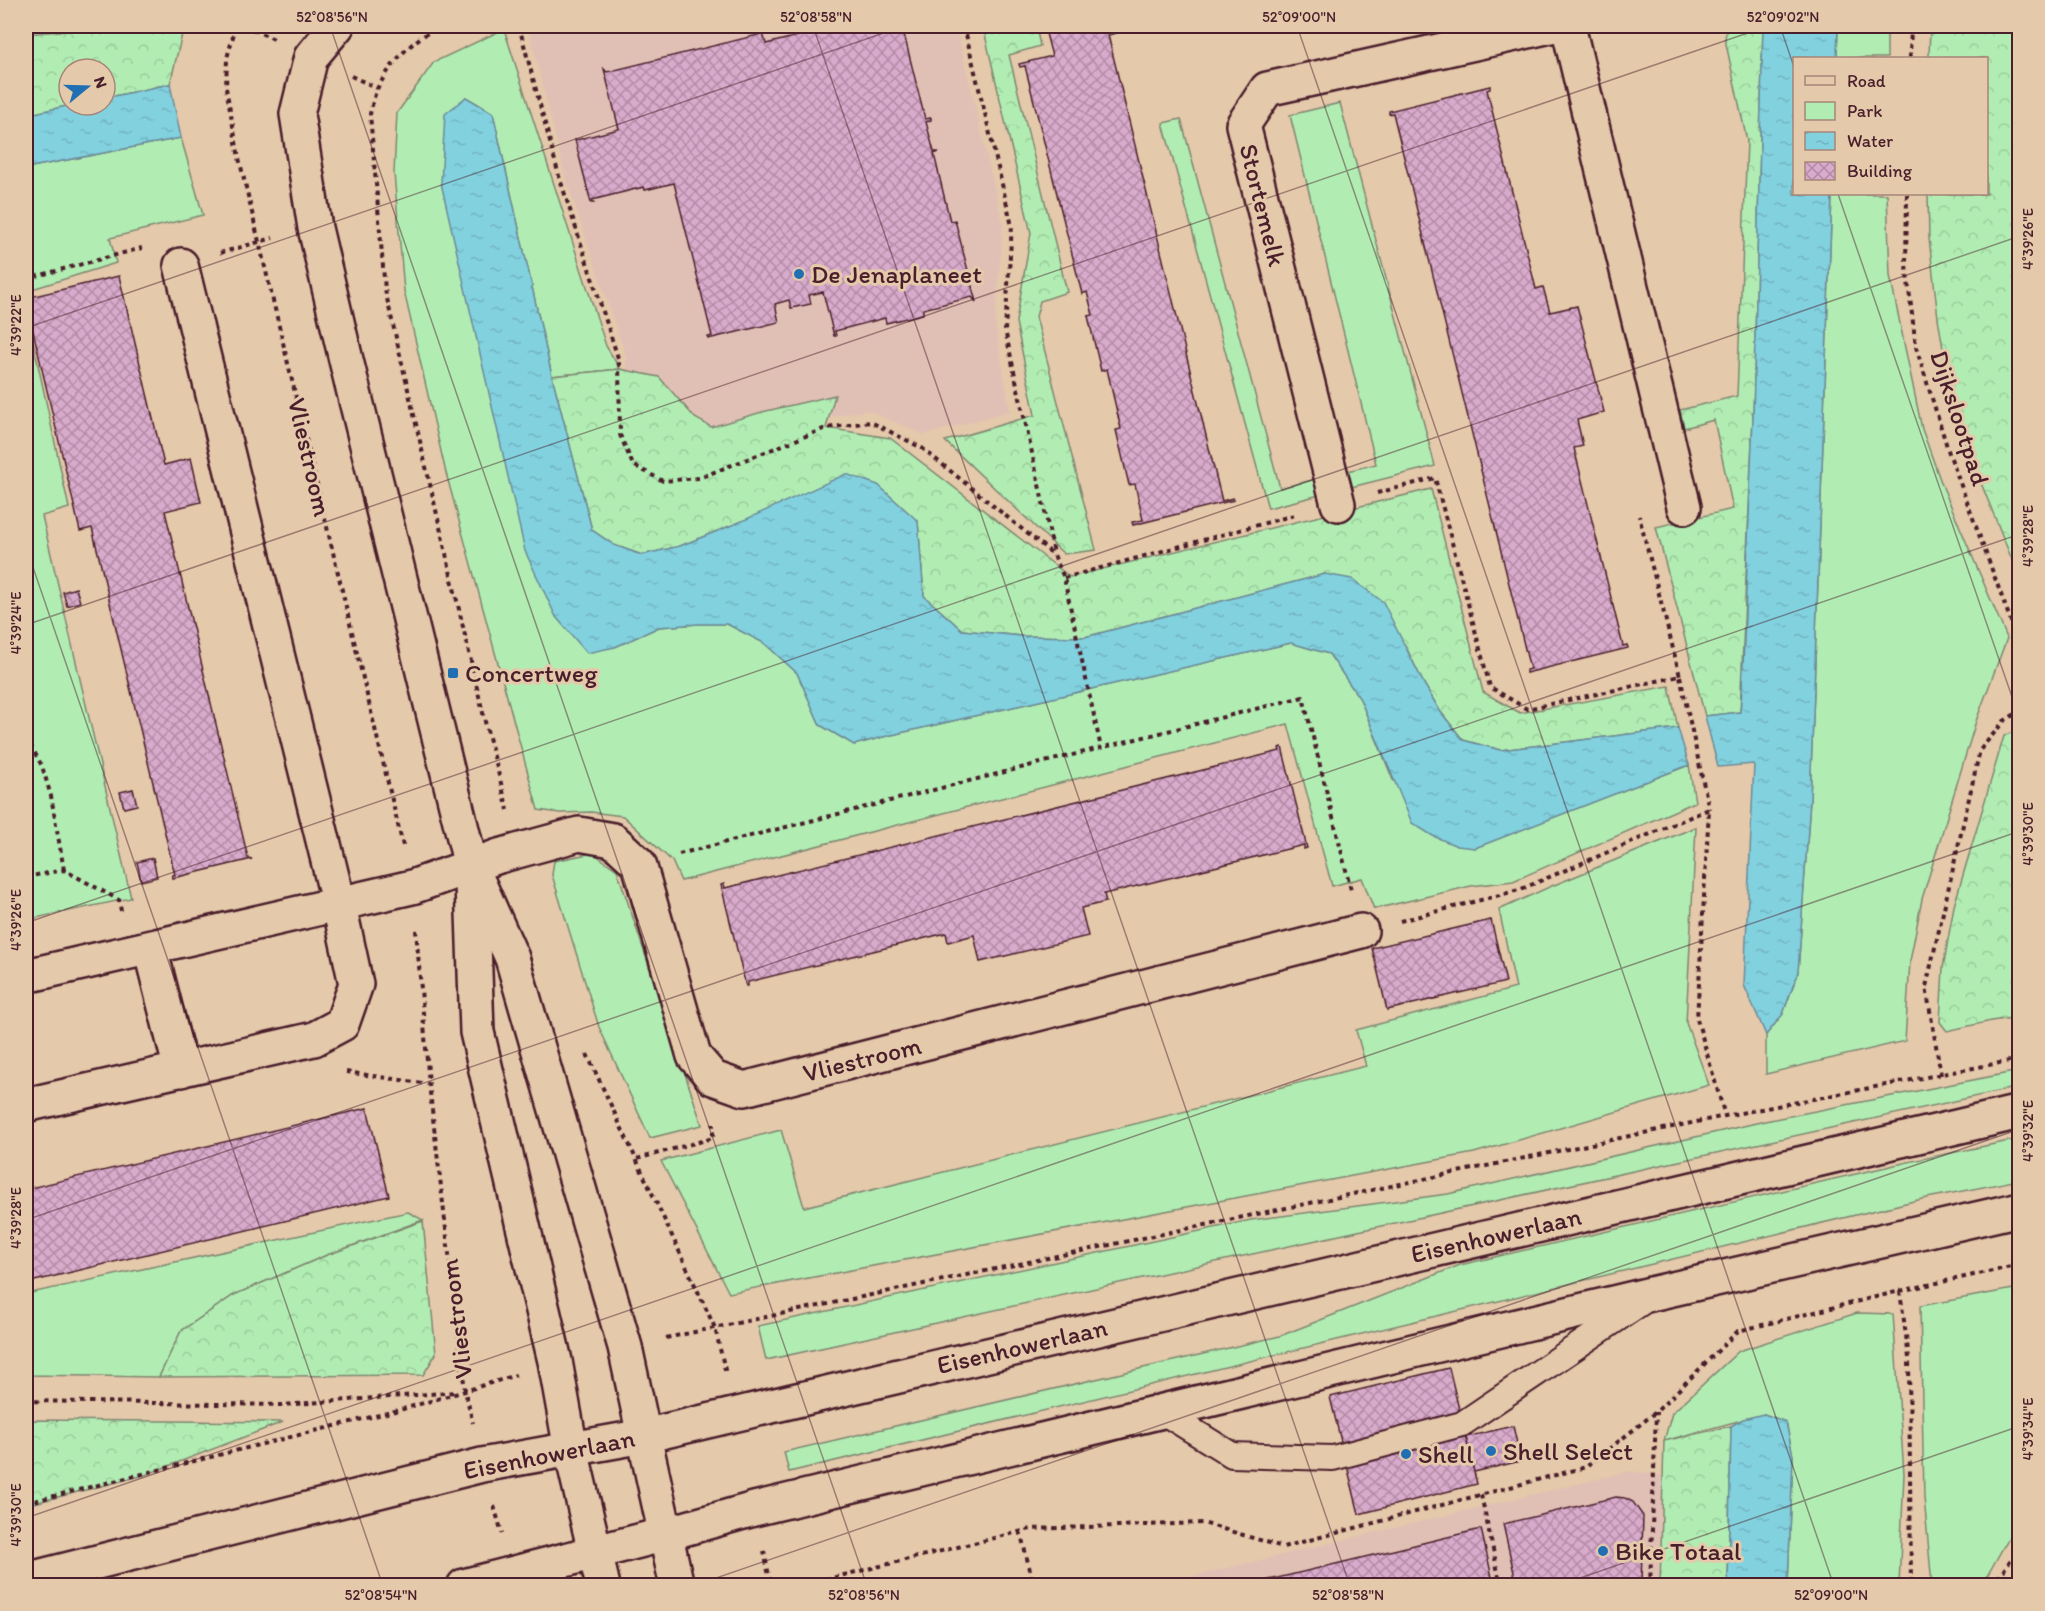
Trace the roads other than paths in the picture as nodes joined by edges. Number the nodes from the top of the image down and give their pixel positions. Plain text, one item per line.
1 (337, 26) edge
2 (1551, 26) edge
3 (1568, 26) edge
4 (181, 264) road end
5 (1338, 504) road end
6 (1684, 507) dead end
7 (471, 866) junction
8 (339, 905) junction
9 (1361, 931) road end
10 (140, 950) junction
11 (26, 976) edge
12 (181, 1070) junction
13 (26, 1105) edge
14 (2019, 1112) edge
15 (2019, 1209) edge
16 (1655, 1293) junction
17 (1161, 1412) junction
18 (644, 1436) junction
19 (571, 1450) junction
20 (666, 1534) junction
21 (595, 1552) junction
22 (26, 1580) edge
23 (464, 1586) edge
24 (603, 1586) edge
25 (677, 1586) edge

1 - 7 street
2 - 5 street, Stortemelk
3 - 6 street
4 - 8 street
7 - 8 street
7 - 9 street, Vliestroom
7 - 18 street
7 - 19 street
8 - 10 street
8 - 12 street
10 - 11 street
10 - 12 street
12 - 13 street
14 - 18 street, Eisenhowerlaan
15 - 16 street
16 - 17 street
16 - 17 lane
17 - 20 street
18 - 19 street, Eisenhowerlaan
18 - 20 street
19 - 21 street
19 - 22 street, Eisenhowerlaan
20 - 21 street
20 - 25 street
21 - 23 street
21 - 24 street

